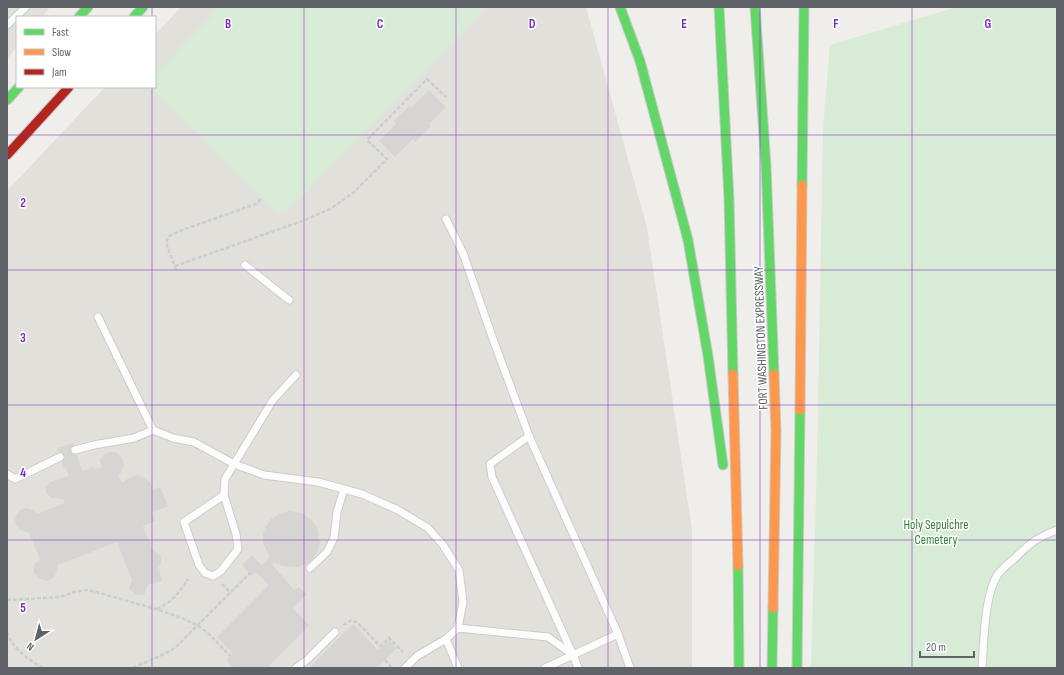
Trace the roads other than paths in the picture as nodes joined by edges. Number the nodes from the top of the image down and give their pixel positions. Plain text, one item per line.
1 (26, 7) edge
2 (88, 7) edge
3 (143, 7) edge
4 (620, 7) edge
5 (720, 7) edge
6 (755, 7) edge
7 (804, 7) edge
8 (16, 16) edge
9 (16, 16) edge
10 (80, 16) edge
11 (135, 16) edge
12 (7, 25) edge
13 (17, 88) edge
14 (68, 88) edge
15 (7, 100) edge
16 (7, 155) edge
17 (446, 220) dead end
18 (245, 265) dead end
19 (289, 300) dead end
20 (98, 317) dead end
21 (296, 375) dead end
22 (153, 430) junction
23 (529, 436) junction
24 (75, 450) dead end
25 (60, 457) dead end
26 (234, 464) junction
27 (724, 472) dead end
28 (7, 474) edge
29 (344, 489) junction
30 (224, 495) junction
31 (727, 495) dead end
32 (1057, 530) edge
33 (310, 568) dead end
34 (738, 572) junction
35 (458, 628) junction
36 (335, 632) road end
37 (618, 634) junction
38 (446, 639) junction
39 (573, 655) junction
40 (296, 668) edge
41 (405, 668) edge
42 (458, 668) edge
43 (545, 668) edge
44 (578, 668) edge
45 (630, 668) edge
46 (739, 668) edge
47 (772, 668) edge
48 (797, 668) edge
49 (982, 668) edge

1 - 9 lane
2 - 10 main road
3 - 11 main road
4 - 27 main road
5 - 34 main road, FORT WASHINGTON EXPRESSWAY
6 - 47 main road, FORT WASHINGTON EXPRESSWAY
7 - 48 main road
8 - 12 lane
13 - 15 main road
14 - 16 main road
17 - 23 lane
18 - 19 lane
20 - 22 lane
21 - 26 lane
22 - 24 lane
22 - 26 lane
23 - 37 lane
23 - 39 lane
25 - 28 lane
26 - 29 lane
26 - 30 lane
29 - 33 lane
29 - 35 lane
30 - 30 lane
31 - 34 main road
32 - 49 lane
34 - 46 main road, FORT WASHINGTON EXPRESSWAY
35 - 38 lane
35 - 39 lane
36 - 40 lane
37 - 39 lane
37 - 45 lane
38 - 41 lane
38 - 42 lane
39 - 43 lane
39 - 44 lane

